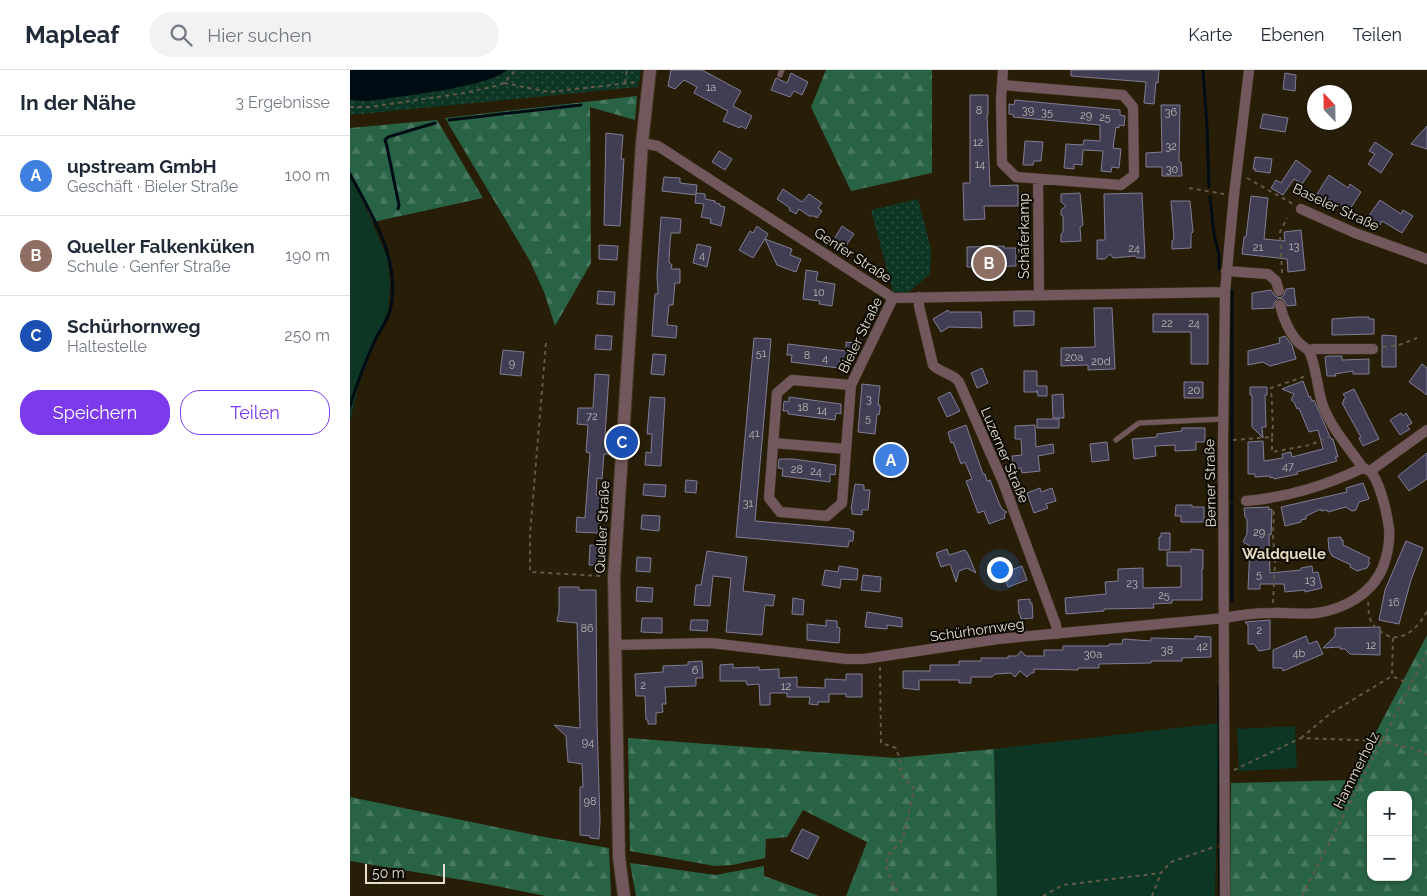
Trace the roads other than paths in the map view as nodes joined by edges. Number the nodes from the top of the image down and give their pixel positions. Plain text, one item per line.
1 (650, 70) edge
2 (1004, 70) edge
3 (1249, 70) edge
4 (1002, 85) junction
5 (642, 142) junction
6 (1038, 179) junction
7 (1302, 209) road end
8 (1427, 258) edge
9 (1226, 271) junction
10 (1278, 286) road end
11 (1225, 292) junction
12 (1038, 294) junction
13 (919, 297) junction
14 (893, 298) junction
15 (1280, 305) dead end
16 (1373, 349) road end
17 (1309, 350) junction
18 (851, 385) junction
19 (1223, 418) junction
20 (1427, 430) edge
21 (1116, 440) dead end
22 (773, 443) junction
23 (846, 449) junction
24 (1367, 470) junction
25 (1246, 501) dead end
26 (1225, 618) junction
27 (1057, 634) junction
28 (614, 645) junction
29 (624, 896) edge
30 (1225, 896) edge

1 - 5 street, Queller Straße
2 - 4 street, Schäferkamp
3 - 9 street, Berner Straße
4 - 6 street, Schäferkamp
4 - 6 street, Schäferkamp
5 - 14 street, Genfer Straße
5 - 28 street, Queller Straße
6 - 12 street, Schäferkamp
7 - 8 street, Baseler Straße
9 - 10 street
9 - 11 street, Berner Straße
11 - 12 street, Genfer Straße
11 - 19 street, Berner Straße
12 - 13 street, Genfer Straße
13 - 14 street, Genfer Straße
13 - 27 street, Luzerner Straße
14 - 18 street, Bieler Straße
15 - 17 street
16 - 17 street
17 - 24 street
18 - 22 street, Bieler Straße
18 - 23 street, Bieler Straße
19 - 21 lane
19 - 26 street, Berner Straße
20 - 24 street
22 - 23 street
22 - 23 street, Bieler Straße
24 - 25 street
24 - 26 street, Schürhornweg
26 - 27 street, Schürhornweg
26 - 30 street, Berner Straße
27 - 28 street, Schürhornweg
28 - 29 street, Queller Straße

